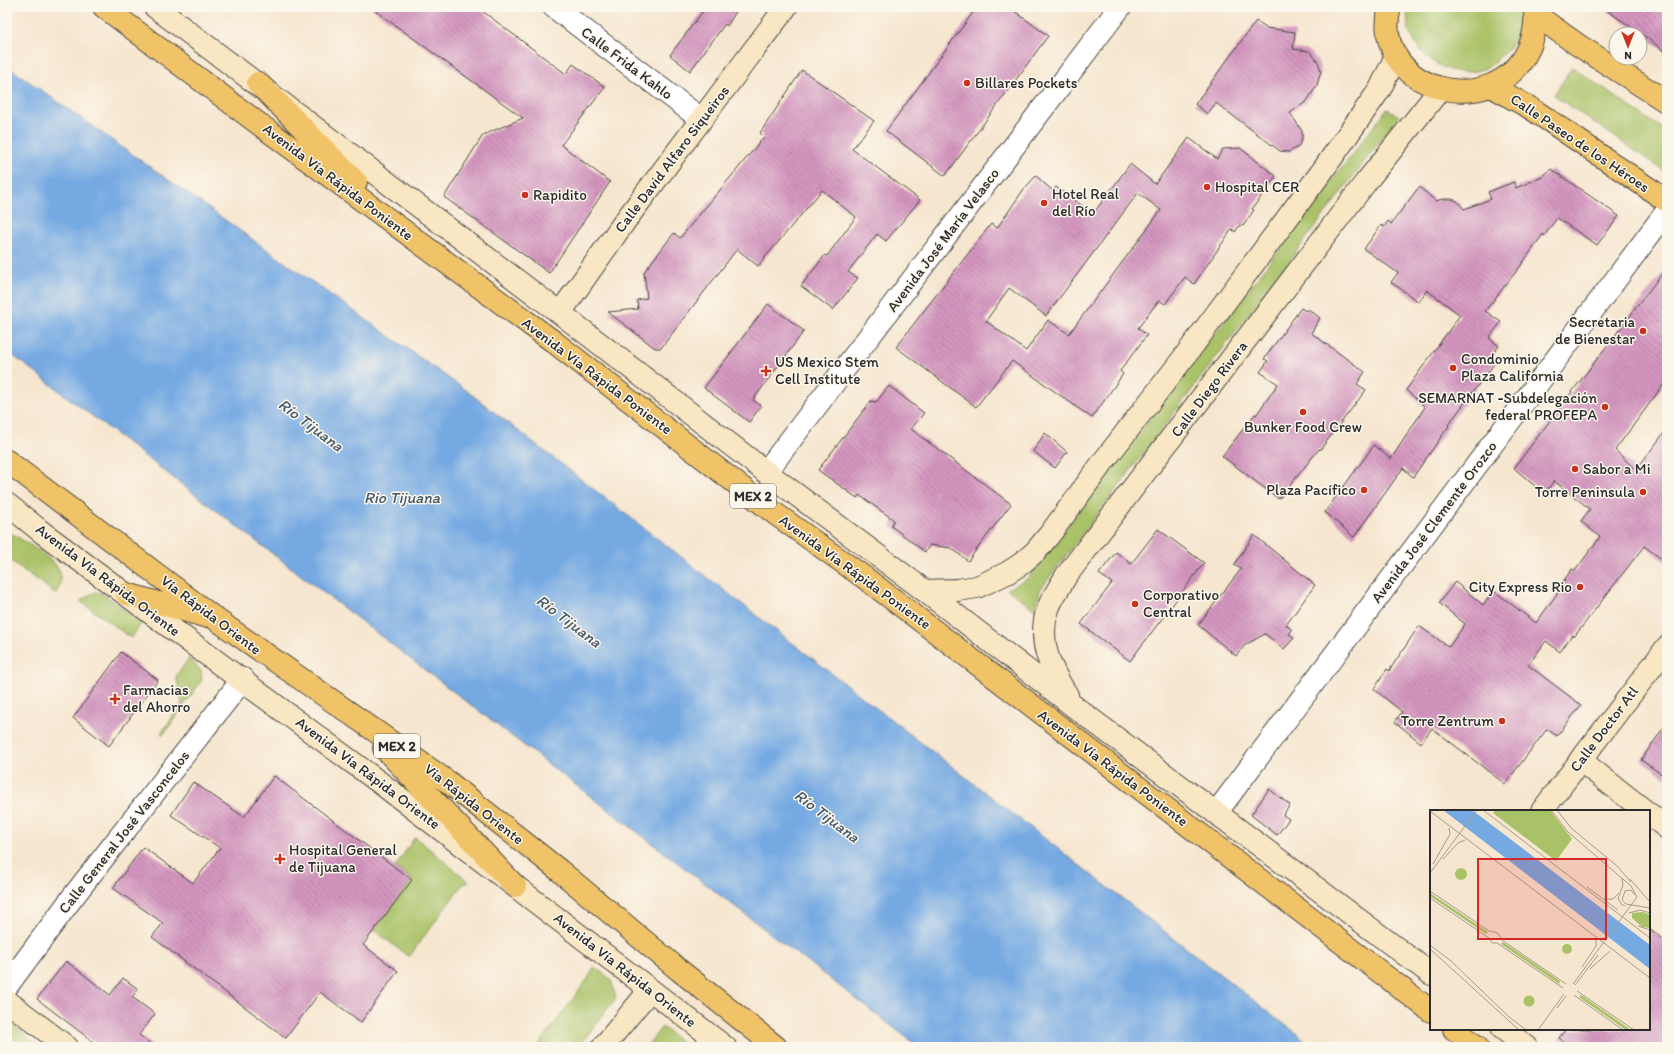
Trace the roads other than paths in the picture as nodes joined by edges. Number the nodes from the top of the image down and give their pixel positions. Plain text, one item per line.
1 (104, 7) edge
2 (155, 7) edge
3 (554, 7) edge
4 (786, 7) edge
5 (1120, 7) edge
6 (1385, 10) edge
7 (1535, 11) edge
8 (1396, 56) junction
9 (258, 83) junction
10 (1491, 86) junction
11 (1441, 88) junction
12 (1667, 102) edge
13 (701, 119) junction
14 (1667, 201) edge
15 (1667, 211) edge
16 (408, 234) junction
17 (560, 313) junction
18 (7, 461) edge
19 (766, 472) junction
20 (7, 504) edge
21 (7, 522) edge
22 (43, 533) junction
23 (925, 591) junction
24 (127, 594) junction
25 (217, 620) junction
26 (1667, 647) edge
27 (243, 679) junction
28 (1076, 708) junction
29 (353, 715) junction
30 (1580, 760) junction
31 (1543, 810) edge
32 (1644, 810) edge
33 (1216, 813) junction
34 (1650, 815) edge
35 (1667, 828) edge
36 (515, 886) junction
37 (1428, 967) edge
38 (7, 986) edge
39 (650, 990) junction
40 (7, 1001) edge
41 (1430, 1010) edge
42 (1455, 1030) edge
43 (1504, 1030) edge
44 (67, 1047) edge
45 (603, 1047) edge
46 (725, 1047) edge
47 (776, 1047) edge
48 (1477, 1047) edge
49 (1527, 1047) edge

1 - 16 main road, Avenida Vía Rápida Poniente / MEX 2
2 - 9 main road, Avenida Vía Rápida Poniente
3 - 13 street, Calle Frida Kahlo
4 - 13 main road, Calle David Alfaro Siqueiros
5 - 19 street, Avenida José María Velasco
6 - 8 main road
7 - 10 main road
7 - 12 main road
8 - 11 main road
8 - 23 main road
9 - 16 main road
9 - 17 main road, Avenida Vía Rápida Poniente
10 - 11 main road
10 - 14 main road, Calle Paseo de los Héroes
11 - 28 main road, Calle Diego Rivera
13 - 17 main road, Calle David Alfaro Siqueiros
15 - 33 street, Avenida José Clemente Orozco
16 - 41 main road, Avenida Vía Rápida Poniente / MEX 2
17 - 19 main road, Avenida Vía Rápida Poniente
18 - 25 main road, Vía Rápida Oriente / MEX 2
19 - 23 main road, Avenida Vía Rápida Poniente
20 - 22 main road, Avenida Vía Rápida Oriente
21 - 22 main road
22 - 24 main road, Avenida Vía Rápida Oriente
23 - 28 main road, Avenida Vía Rápida Poniente
24 - 25 main road
24 - 27 main road, Avenida Vía Rápida Oriente
25 - 29 main road, Vía Rápida Oriente / MEX 2
26 - 30 main road, Calle Doctor Atl
27 - 36 main road, Avenida Vía Rápida Oriente
27 - 38 street, Calle General José Vasconcelos
28 - 33 main road, Avenida Vía Rápida Poniente
29 - 36 main road
29 - 47 main road, Vía Rápida Oriente / MEX 2
30 - 31 main road, Calle Doctor Atl
30 - 32 main road
33 - 37 main road, Avenida Vía Rápida Poniente
34 - 35 main road
36 - 39 main road, Avenida Vía Rápida Oriente
39 - 45 main road
39 - 46 main road, Avenida Vía Rápida Oriente
40 - 44 main road
42 - 48 main road
43 - 49 main road

